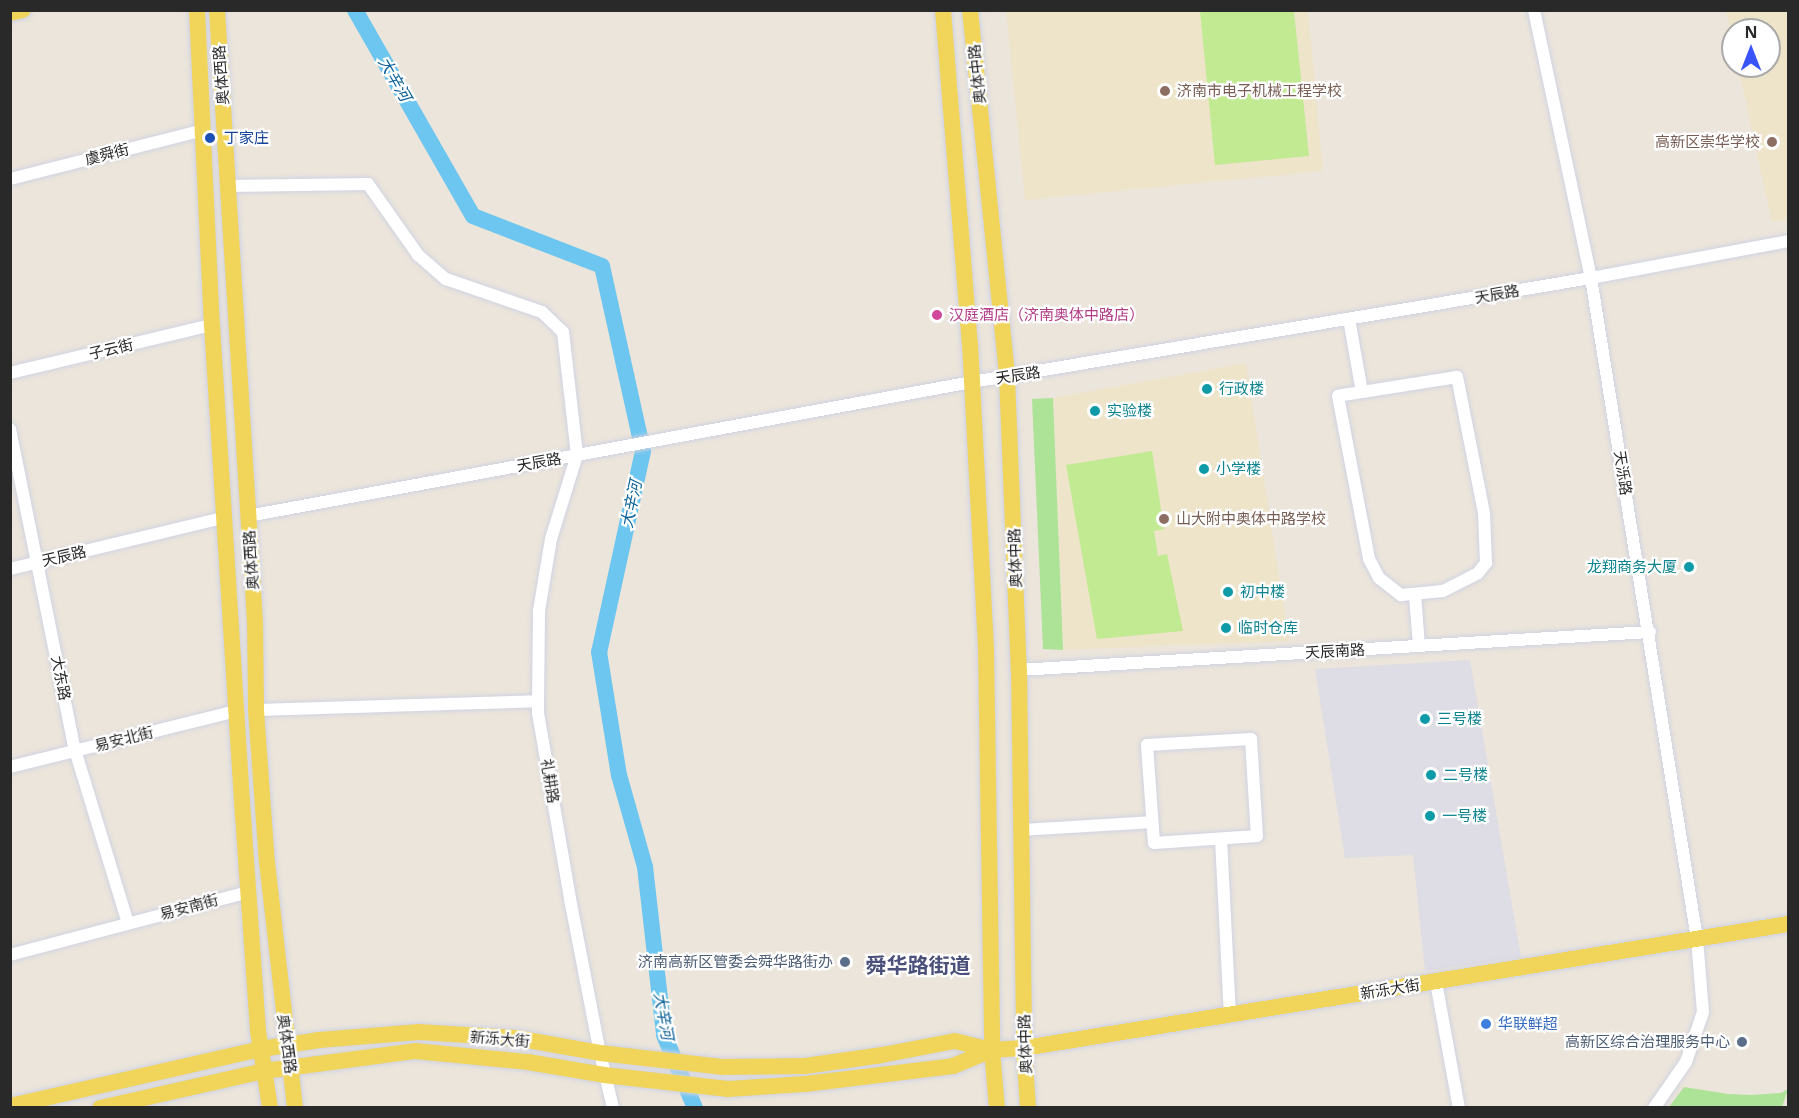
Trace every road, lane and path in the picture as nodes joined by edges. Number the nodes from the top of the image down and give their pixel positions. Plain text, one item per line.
1 (23, 10) edge
2 (197, 10) edge
3 (217, 10) edge
4 (943, 10) edge
5 (970, 10) edge
6 (1534, 10) edge
7 (10, 13) edge
8 (204, 130) junction
9 (10, 179) edge
10 (228, 186) junction
11 (1788, 241) edge
12 (1591, 278) junction
13 (1349, 319) junction
14 (212, 325) junction
15 (10, 373) edge
16 (1007, 377) junction
17 (972, 382) junction
18 (1362, 392) junction
19 (10, 429) edge
20 (577, 455) junction
21 (248, 516) junction
22 (223, 518) junction
23 (38, 562) junction
24 (10, 569) edge
25 (1415, 595) junction
26 (1650, 632) junction
27 (1419, 646) junction
28 (1019, 670) junction
29 (538, 701) junction
30 (256, 710) junction
31 (237, 711) junction
32 (75, 750) junction
33 (10, 766) edge
34 (1152, 822) junction
35 (1021, 830) junction
36 (1221, 839) junction
37 (249, 892) junction
38 (128, 923) junction
39 (1788, 924) edge
40 (1697, 939) junction
41 (10, 955) edge
42 (1436, 982) junction
43 (1230, 1014) junction
44 (288, 1046) junction
45 (1024, 1048) junction
46 (261, 1049) junction
47 (992, 1050) junction
48 (600, 1053) junction
49 (291, 1067) junction
50 (264, 1071) junction
51 (604, 1075) junction
52 (10, 1106) edge
53 (100, 1107) edge
54 (270, 1107) edge
55 (296, 1107) edge
56 (613, 1107) edge
57 (997, 1107) edge
58 (1028, 1107) edge
59 (1459, 1107) edge
60 (1654, 1107) edge

1 - 7 main road
2 - 8 main road, 奥体西路
3 - 10 main road, 奥体西路
4 - 17 main road, 奥体中路
5 - 16 main road, 奥体中路
6 - 12 street, 天泺路
8 - 9 street, 虞舜街
8 - 14 main road, 奥体西路
10 - 20 street
10 - 21 main road, 奥体西路
11 - 12 street, 天辰路
12 - 13 street, 天辰路
12 - 26 street, 天泺路
13 - 16 street, 天辰路
13 - 18 street
14 - 15 street, 子云街
14 - 22 main road, 奥体西路
16 - 17 street, 天辰路
16 - 28 main road, 奥体中路
17 - 20 street, 天辰路
17 - 47 main road, 奥体中路
18 - 25 street
18 - 25 street
19 - 23 street, 大东路
20 - 21 street, 天辰路
20 - 29 street, 礼耕路
21 - 30 main road, 奥体西路
22 - 23 street, 天辰路
22 - 31 main road, 奥体西路
23 - 24 street, 天辰路
23 - 32 street, 大东路
25 - 27 street
26 - 27 street, 天辰南路
26 - 40 street, 天泺路
27 - 28 street, 天辰南路
28 - 35 main road, 奥体中路
29 - 30 street
29 - 48 street, 礼耕路
30 - 44 main road, 奥体西路
31 - 32 street, 易安北街
31 - 37 main road, 奥体西路
32 - 33 street, 易安北街
32 - 38 street, 大东路
34 - 35 street
34 - 36 street
34 - 36 street
35 - 45 main road, 奥体中路
36 - 43 street
37 - 38 street, 易安南街
37 - 46 main road, 奥体西路
38 - 41 street, 易安南街
39 - 40 main road, 新泺大街
40 - 42 main road, 新泺大街
40 - 60 street, 天泺路
42 - 43 main road, 新泺大街
42 - 59 street
43 - 45 main road, 新泺大街
44 - 46 main road, 新泺大街
44 - 48 main road, 新泺大街
44 - 49 main road, 奥体西路
45 - 47 main road, 新泺大街
45 - 58 main road, 奥体中路
46 - 50 main road, 奥体西路
46 - 52 main road, 新泺大街
47 - 48 main road, 新泺大街
47 - 51 main road, 新泺大街
47 - 57 main road, 奥体中路
48 - 51 street, 礼耕路
49 - 50 main road, 新泺大街
49 - 51 main road, 新泺大街
49 - 55 main road, 奥体西路
50 - 53 main road, 新泺大街
50 - 54 main road, 奥体西路
51 - 56 street, 礼耕路

